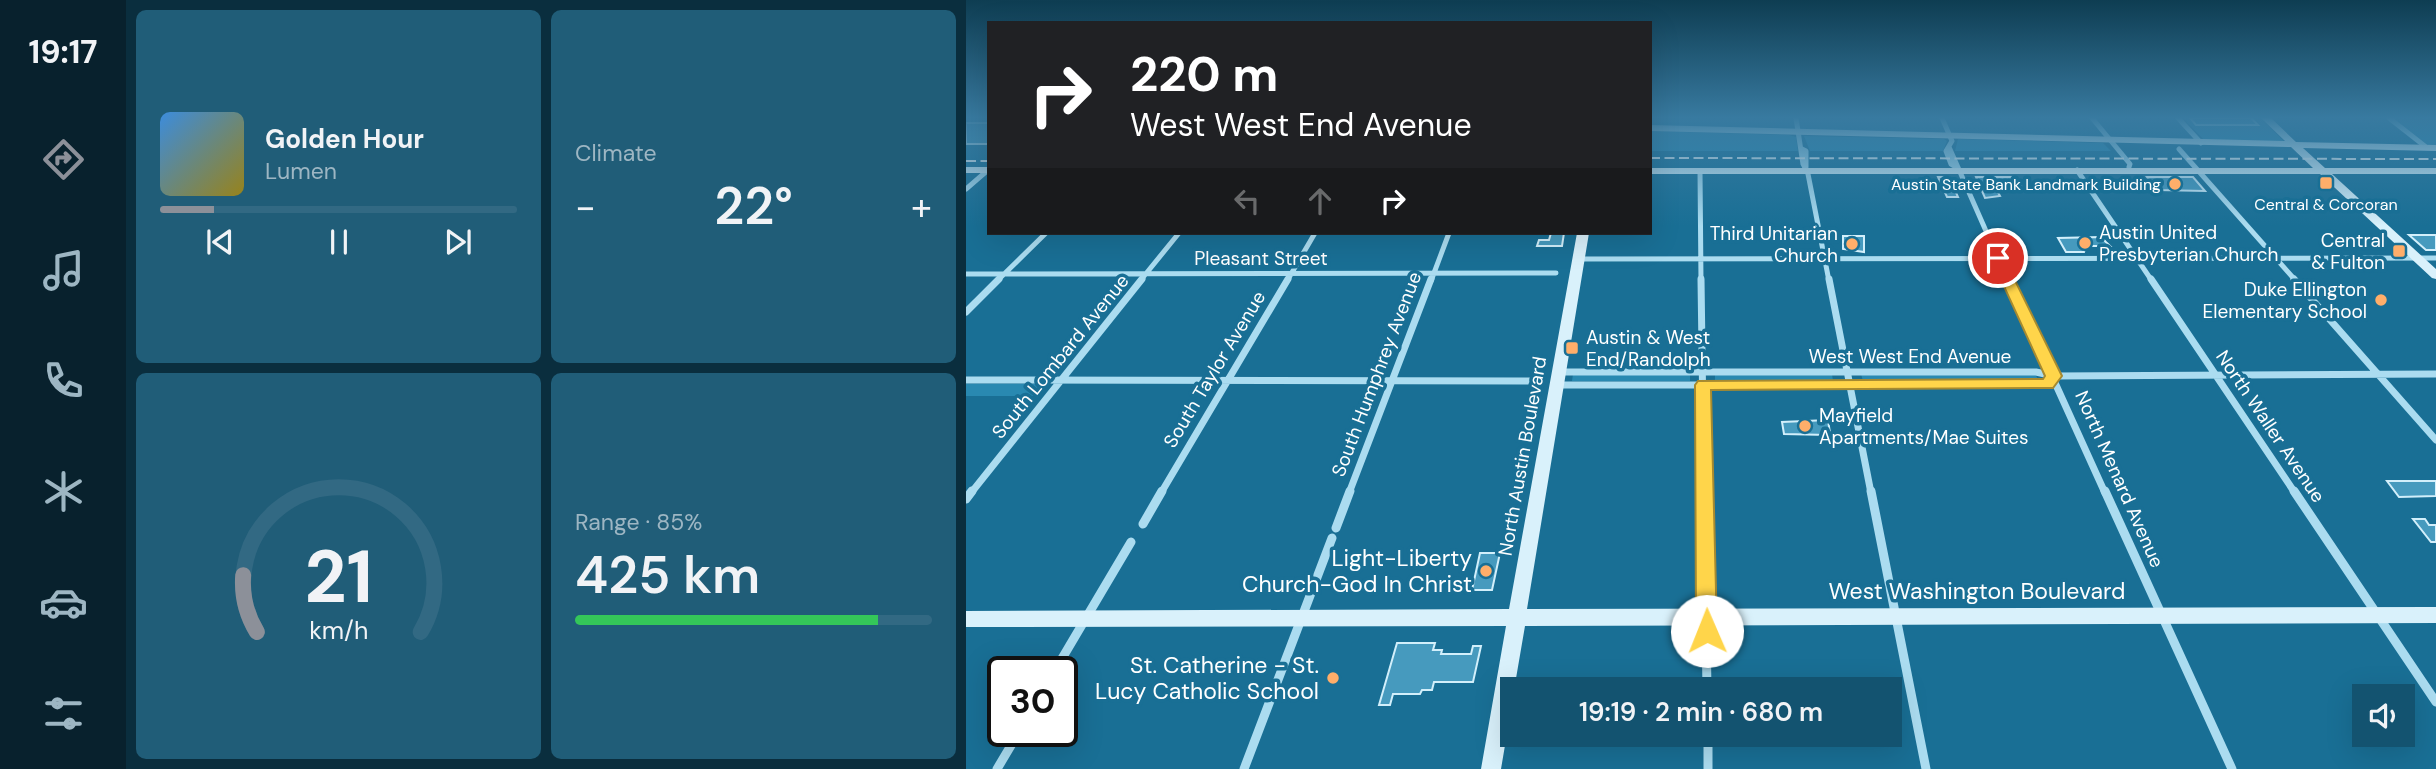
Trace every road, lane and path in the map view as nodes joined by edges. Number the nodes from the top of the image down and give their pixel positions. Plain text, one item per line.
1 (1802, 154) edge
2 (1946, 154) edge
3 (2117, 154) edge
4 (2181, 154) edge
5 (2304, 154) edge
6 (2319, 168) junction
7 (1806, 169) junction
8 (1956, 169) junction
9 (2130, 169) junction
10 (2196, 169) junction
11 (966, 170) edge
12 (987, 170) edge
13 (2077, 170) junction
14 (987, 171) edge
15 (1652, 171) edge
16 (1700, 171) junction
17 (2436, 171) edge
18 (966, 189) edge
19 (1044, 235) edge
20 (1177, 235) edge
21 (1314, 235) edge
22 (1448, 235) edge
23 (1583, 235) edge
24 (1702, 258) junction
25 (1824, 258) junction
26 (1998, 258) junction
27 (2136, 258) junction
28 (2275, 258) junction
29 (2417, 258) junction
30 (2436, 258) edge
31 (1579, 259) junction
32 (1434, 273) junction
33 (1556, 273) dead end
34 (966, 274) edge
35 (1004, 274) junction
36 (1146, 274) junction
37 (1291, 274) junction
38 (2436, 275) edge
39 (966, 312) edge
40 (1703, 372) junction
41 (1847, 372) junction
42 (2436, 374) edge
43 (2216, 375) junction
44 (2378, 375) junction
45 (2054, 376) junction
46 (1558, 378) junction
47 (966, 380) edge
48 (1061, 380) junction
49 (1227, 381) junction
50 (1392, 381) junction
51 (1535, 381) dead end
52 (1703, 385) junction
53 (1850, 385) junction
54 (2436, 440) edge
55 (966, 499) edge
56 (1143, 524) dead end
57 (1131, 542) dead end
58 (2162, 615) junction
59 (2378, 615) junction
60 (2436, 615) edge
61 (1706, 616) junction
62 (1895, 616) junction
63 (1302, 617) junction
64 (1517, 617) junction
65 (1086, 618) junction
66 (966, 619) edge
67 (1063, 656) edge
68 (1707, 677) edge
69 (2436, 702) edge
70 (1010, 747) edge
71 (1708, 747) edge
72 (997, 769) edge
73 (1244, 769) edge
74 (1491, 769) edge
75 (1709, 769) edge
76 (1926, 769) edge
77 (2232, 769) edge

1 - 7 street
2 - 8 street, North Menard Avenue
3 - 9 street
4 - 10 street
5 - 6 street
6 - 10 street
6 - 17 street
6 - 29 street
7 - 8 street
7 - 16 street
7 - 25 street
8 - 13 street
8 - 26 street, North Menard Avenue
9 - 10 street
9 - 13 street
10 - 28 street
11 - 12 street
13 - 27 street, North Waller Avenue
14 - 18 street
15 - 16 street
16 - 24 street
19 - 35 street
20 - 36 street, South Lombard Avenue
21 - 37 street, South Taylor Avenue
22 - 32 street, South Humphrey Avenue
23 - 31 street, North Austin Boulevard
24 - 25 street
24 - 31 street
24 - 40 street
25 - 26 street
25 - 41 street
26 - 27 street
26 - 45 street, North Menard Avenue
27 - 28 street
27 - 43 street, North Waller Avenue
28 - 29 street
28 - 44 street
29 - 30 street
29 - 38 street
31 - 46 street, North Austin Boulevard
32 - 33 street, Pleasant Street
32 - 37 street, Pleasant Street
32 - 50 street, South Humphrey Avenue
34 - 35 street, Pleasant Street
35 - 36 street, Pleasant Street
35 - 39 street
36 - 37 street, Pleasant Street
36 - 48 street, South Lombard Avenue
37 - 49 street, South Taylor Avenue
40 - 41 street, West West End Avenue
40 - 46 street, West West End Avenue
40 - 52 street
41 - 45 street, West West End Avenue
41 - 53 street
42 - 44 street
43 - 44 street
43 - 45 street
43 - 59 street, North Waller Avenue
44 - 54 street
45 - 53 street, West West End Avenue
45 - 58 street, North Menard Avenue
46 - 52 street, West West End Avenue
46 - 64 street, North Austin Boulevard
47 - 48 street
48 - 49 street
48 - 55 street, South Lombard Avenue
49 - 50 street
49 - 56 street, South Taylor Avenue
50 - 51 street
50 - 63 street, South Humphrey Avenue
52 - 53 street, West West End Avenue
52 - 61 street
53 - 62 street
57 - 65 street
58 - 59 street, West Washington Boulevard
58 - 62 street, West Washington Boulevard
58 - 77 street, North Menard Avenue
59 - 60 street, West Washington Boulevard
59 - 69 street, North Waller Avenue
61 - 62 street, West Washington Boulevard
61 - 64 street, West Washington Boulevard
61 - 68 street
62 - 76 street
63 - 64 street, West Washington Boulevard
63 - 65 street, West Washington Boulevard
63 - 73 street, South Humphrey Avenue
64 - 74 street, North Austin Boulevard
65 - 66 street, West Washington Boulevard
65 - 67 street
70 - 72 street
71 - 75 street

